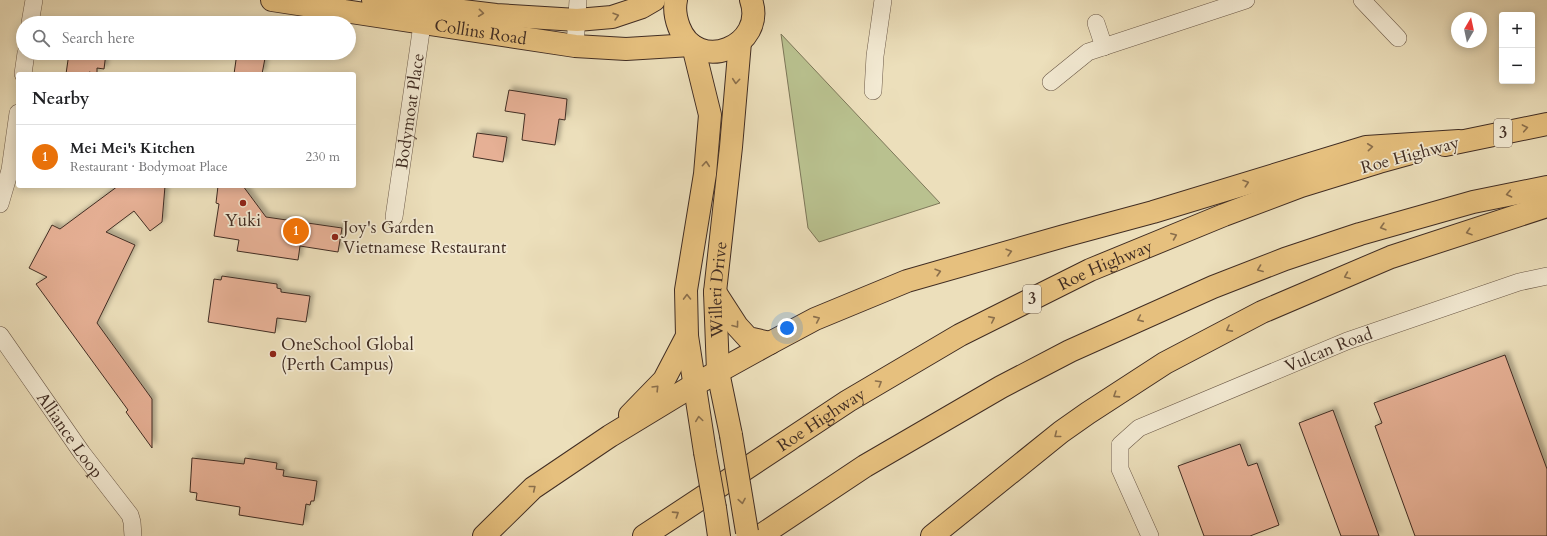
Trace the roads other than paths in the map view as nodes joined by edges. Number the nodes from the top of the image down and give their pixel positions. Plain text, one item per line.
1 (34, 0) edge
2 (272, 0) edge
3 (373, 0) edge
4 (654, 0) edge
5 (676, 0) edge
6 (751, 0) edge
7 (883, 0) edge
8 (1246, 0) edge
9 (1362, 0) edge
10 (577, 10) edge
11 (423, 14) junction
12 (31, 16) edge
13 (1096, 23) dead end
14 (1398, 38) dead end
15 (740, 42) junction
16 (575, 46) junction
17 (692, 46) junction
18 (1104, 47) junction
19 (25, 60) edge
20 (23, 72) edge
21 (1051, 82) dead end
22 (873, 91) dead end
23 (1547, 124) edge
24 (16, 127) edge
25 (1459, 141) junction
26 (1547, 187) edge
27 (0, 204) edge
28 (1547, 206) edge
29 (394, 217) dead end
30 (1547, 276) edge
31 (715, 292) junction
32 (687, 336) junction
33 (0, 337) edge
34 (770, 342) junction
35 (718, 372) junction
36 (694, 385) junction
37 (610, 436) junction
38 (133, 536) edge
39 (484, 536) edge
40 (644, 536) edge
41 (719, 536) edge
42 (748, 536) edge
43 (760, 536) edge
44 (932, 536) edge
45 (1150, 536) edge

1 - 12 street
2 - 11 main road, Collins Road
3 - 11 main road, Collins Road
10 -> 4 main road, Collins Road
5 - 17 main road, Willeri Drive
6 - 15 main road, Willeri Drive
7 - 22 street
8 - 18 street
9 - 14 street
11 -> 10 main road, Collins Road
10 - 16 street
11 - 16 main road, Collins Road
11 - 29 street, Bodymoat Place
13 - 18 street
15 - 17 main road
15 -> 31 main road, Willeri Drive
16 - 17 main road, Collins Road
32 -> 17 main road, Willeri Drive
18 - 21 street
19 - 20 street
25 -> 23 main road, Roe Highway / 3
24 - 27 street
34 -> 25 main road
40 -> 25 main road, Roe Highway / 3
26 -> 43 main road
28 -> 44 main road
30 - 45 street, Vulcan Road
31 -> 34 main road
31 - 35 main road, Willeri Drive
32 - 36 main road, Willeri Drive
37 -> 32 main road
33 - 38 street, Alliance Loop
34 - 35 main road
35 - 36 main road
35 -> 42 main road, Willeri Drive, bridge
36 - 37 main road
41 -> 36 main road, Willeri Drive, bridge
39 -> 37 main road

